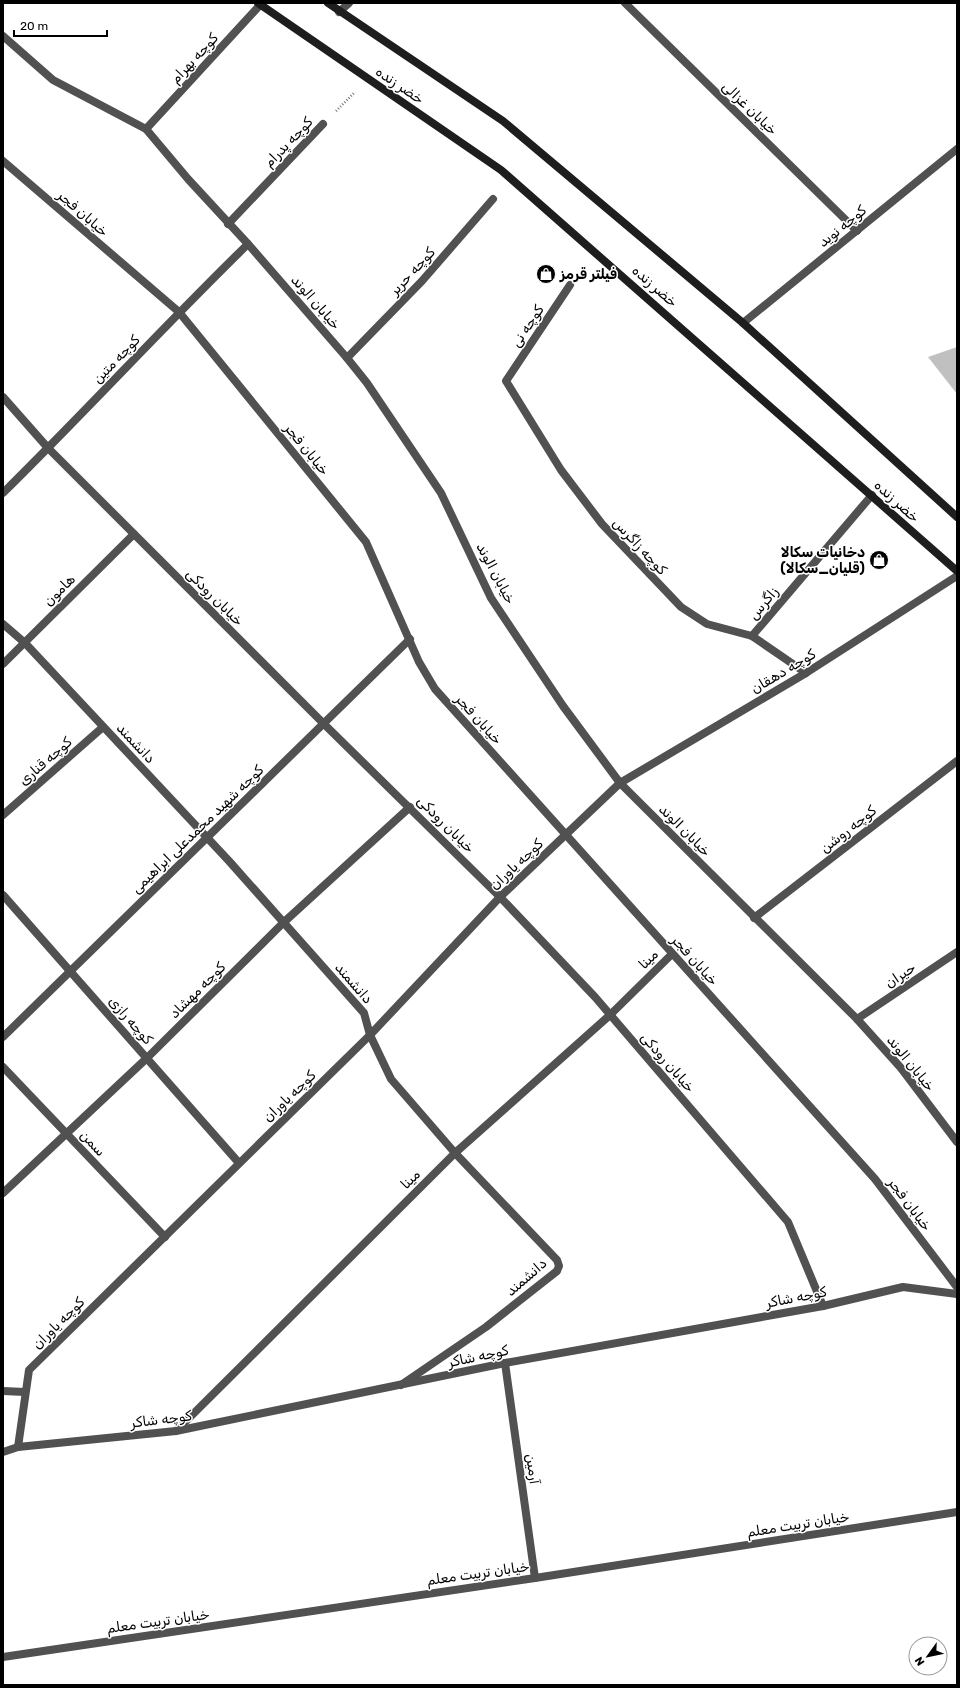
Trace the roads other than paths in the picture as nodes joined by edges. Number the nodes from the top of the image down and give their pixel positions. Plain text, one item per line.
1 (328, 3) edge
2 (350, 3) edge
3 (625, 3) edge
4 (259, 4) edge
5 (339, 12) junction
6 (3, 36) edge
7 (323, 124) road end
8 (146, 128) junction
9 (957, 149) edge
10 (3, 161) edge
11 (493, 199) dead end
12 (228, 224) junction
13 (857, 231) junction
14 (248, 244) junction
15 (570, 285) dead end
16 (179, 312) junction
17 (743, 324) junction
18 (347, 358) junction
19 (506, 381) joint
20 (3, 397) edge
21 (48, 448) junction
22 (3, 493) edge
23 (872, 496) junction
24 (957, 517) edge
25 (134, 534) junction
26 (957, 572) edge
27 (957, 576) edge
28 (3, 624) edge
29 (752, 636) junction
30 (410, 639) junction
31 (25, 643) junction
32 (3, 664) edge
33 (806, 673) junction
34 (324, 724) junction
35 (103, 727) junction
36 (957, 761) edge
37 (620, 783) junction
38 (410, 807) junction
39 (3, 815) edge
40 (567, 835) junction
41 (207, 838) junction
42 (3, 895) edge
43 (500, 897) junction
44 (754, 918) junction
45 (283, 922) junction
46 (957, 952) edge
47 (672, 954) junction
48 (70, 972) junction
49 (610, 1015) junction
50 (857, 1019) junction
51 (370, 1035) junction
52 (3, 1037) edge
53 (147, 1058) junction
54 (3, 1067) edge
55 (66, 1134) junction
56 (957, 1142) edge
57 (455, 1153) junction
58 (239, 1163) junction
59 (3, 1193) edge
60 (165, 1237) junction
61 (957, 1287) edge
62 (957, 1294) edge
63 (823, 1306) junction
64 (505, 1363) junction
65 (401, 1385) junction
66 (3, 1391) edge
67 (25, 1392) junction
68 (176, 1431) junction
69 (18, 1447) junction
70 (3, 1452) edge
71 (957, 1512) edge
72 (535, 1578) junction
73 (3, 1657) edge

1 - 5 street, خضر زنده
2 - 5 street
3 - 13 street, خیابان غزالی
4 - 8 street, کوچه بهرام
4 - 23 street, خضر زنده
5 - 17 street, خضر زنده
6 - 8 street, خیابان الوند
7 - 12 street, کوچه پدرام
8 - 12 street, خیابان الوند
9 - 13 street, کوچه نوید
10 - 16 street, خیابان فجر
11 - 18 street, کوچه حریر
12 - 14 street, خیابان الوند
13 - 17 street, کوچه نوید
14 - 16 street, کوچه متین
14 - 18 street, خیابان الوند
15 - 19 street, کوچه نی
16 - 21 street, کوچه متین
16 - 30 street, خیابان فجر
17 - 24 street, خضر زنده
18 - 37 street, خیابان الوند
19 - 29 street, کوچه زاگرس
20 - 21 street, خیابان رودکی
21 - 22 street, کوچه متین
21 - 25 street, خیابان رودکی
23 - 26 street, خضر زنده
23 - 29 street, زاگرس
25 - 31 street, هامون
25 - 34 street, خیابان رودکی
27 - 33 street, کوچه دهقان
28 - 31 street, دانشمند
29 - 33 street, کوچه زاگرس
30 - 34 street, کوچه شهید محمدعلی ابراهیمی
30 - 40 street, خیابان فجر
31 - 32 street, هامون
31 - 35 street, دانشمند
33 - 37 street, کوچه دهقان
34 - 38 street, خیابان رودکی
34 - 41 street, کوچه شهید محمدعلی ابراهیمی
35 - 39 street, کوچه قناری
35 - 41 street, دانشمند
36 - 44 street, کوچه روشن
37 - 40 street, کوچه یاوران
37 - 44 street, خیابان الوند
38 - 43 street, خیابان رودکی
38 - 45 street, کوچه مهشاد
40 - 43 street, کوچه یاوران
40 - 47 street, خیابان فجر
41 - 45 street, دانشمند
41 - 48 street, کوچه شهید محمدعلی ابراهیمی
42 - 48 street, کوچه رازی
43 - 49 street, خیابان رودکی
43 - 51 street, کوچه یاوران
44 - 50 street, خیابان الوند
45 - 51 street, دانشمند
45 - 53 street, کوچه مهشاد
46 - 50 street, حیران
47 - 49 street, مینا
47 - 61 street, خیابان فجر
48 - 52 street, کوچه شهید محمدعلی ابراهیمی
48 - 53 street, کوچه رازی
49 - 57 street, مینا
49 - 63 street, خیابان رودکی
50 - 56 street, خیابان الوند
51 - 57 street, دانشمند
51 - 58 street, کوچه یاوران
53 - 55 street, کوچه مهشاد
53 - 58 street, کوچه رازی
54 - 55 street, سمن
55 - 59 street, کوچه مهشاد
55 - 60 street, سمن
57 - 65 street, دانشمند
57 - 68 street, مینا
58 - 60 street, کوچه یاوران
60 - 67 street, کوچه یاوران
62 - 63 street, کوچه شاکر
63 - 64 street, کوچه شاکر
64 - 65 street, کوچه شاکر
64 - 72 street, آرمین
65 - 68 street, کوچه شاکر
66 - 67 street
67 - 69 street, کوچه یاوران
68 - 69 street, کوچه شاکر
69 - 70 street, کوچه شاکر
71 - 72 street, خیابان تربیت معلم
72 - 73 street, خیابان تربیت معلم

